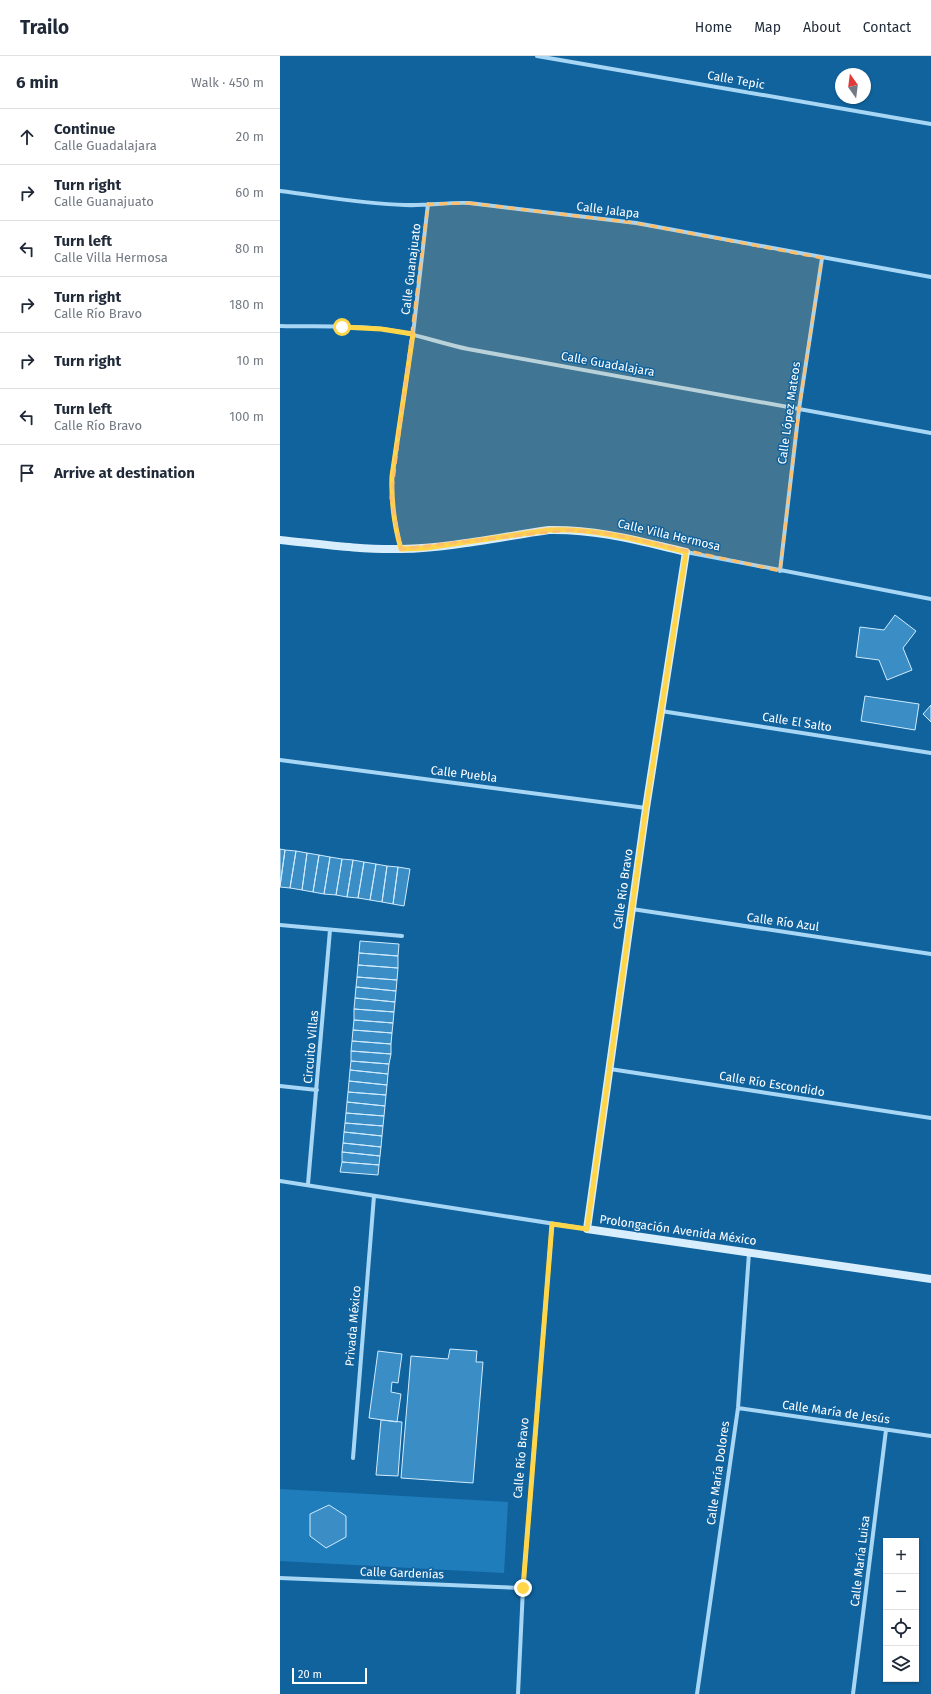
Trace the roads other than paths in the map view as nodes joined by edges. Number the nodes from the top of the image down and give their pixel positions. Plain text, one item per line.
1 (537, 56) edge
2 (931, 124) edge
3 (280, 191) edge
4 (428, 204) junction
5 (822, 258) junction
6 (931, 277) edge
7 (280, 326) edge
8 (413, 334) junction
9 (799, 409) junction
10 (931, 433) edge
11 (280, 540) edge
12 (401, 549) junction
13 (686, 552) junction
14 (780, 570) junction
15 (931, 599) edge
16 (660, 711) junction
17 (931, 753) edge
18 (280, 760) edge
19 (646, 808) junction
20 (632, 910) junction
21 (280, 926) edge
22 (330, 930) junction
23 (402, 936) dead end
24 (931, 954) edge
25 (610, 1069) junction
26 (280, 1086) edge
27 (317, 1090) junction
28 (931, 1118) edge
29 (280, 1181) edge
30 (308, 1184) junction
31 (374, 1196) junction
32 (552, 1224) junction
33 (587, 1229) junction
34 (749, 1253) junction
35 (931, 1278) edge
36 (738, 1408) junction
37 (886, 1430) junction
38 (931, 1436) edge
39 (353, 1458) dead end
40 (280, 1578) edge
41 (523, 1588) junction
42 (518, 1694) edge
43 (697, 1694) edge
44 (853, 1694) edge

1 - 2 street, Calle Tepic
3 - 4 street, Calle Jalapa
4 - 5 street, Calle Jalapa
4 - 8 street, Calle Guanajuato
5 - 6 street, Calle Jalapa
5 - 9 street, Calle López Mateos
7 - 8 street, Calle Guadalajara
8 - 9 street, Calle Guadalajara
8 - 12 street, Calle Guanajuato
9 - 10 street, Calle Guadalajara
9 - 14 street, Calle López Mateos
11 - 12 street, Calle Villa Hermosa
12 - 13 street, Calle Villa Hermosa
13 - 14 street, Calle Villa Hermosa
13 - 16 street, Calle Río Bravo
14 - 15 street, Calle Villa Hermosa
16 - 17 street, Calle El Salto
16 - 19 street, Calle Río Bravo
18 - 19 street, Calle Puebla
19 - 20 street, Calle Río Bravo
20 - 24 street, Calle Río Azul
20 - 25 street, Calle Río Bravo
21 - 22 street
22 - 23 street
22 - 27 street, Circuito Villas
25 - 28 street, Calle Río Escondido
25 - 33 street, Calle Río Bravo
26 - 27 street
27 - 30 street, Circuito Villas
29 - 30 street, Prolongación Avenida México
30 - 31 street, Prolongación Avenida México
31 - 32 street, Prolongación Avenida México
31 - 39 street, Privada México
32 - 33 street, Prolongación Avenida México
32 - 41 street, Calle Río Bravo
33 - 34 street, Prolongación Avenida México
34 - 35 street, Prolongación Avenida México
34 - 36 street, Calle María Dolores
36 - 37 street, Calle María de Jesús
36 - 43 street, Calle María Dolores
37 - 38 street, Calle María de Jesús
37 - 44 street, Calle María Luisa
40 - 41 street, Calle Gardenías
41 - 42 street, Calle Río Bravo

